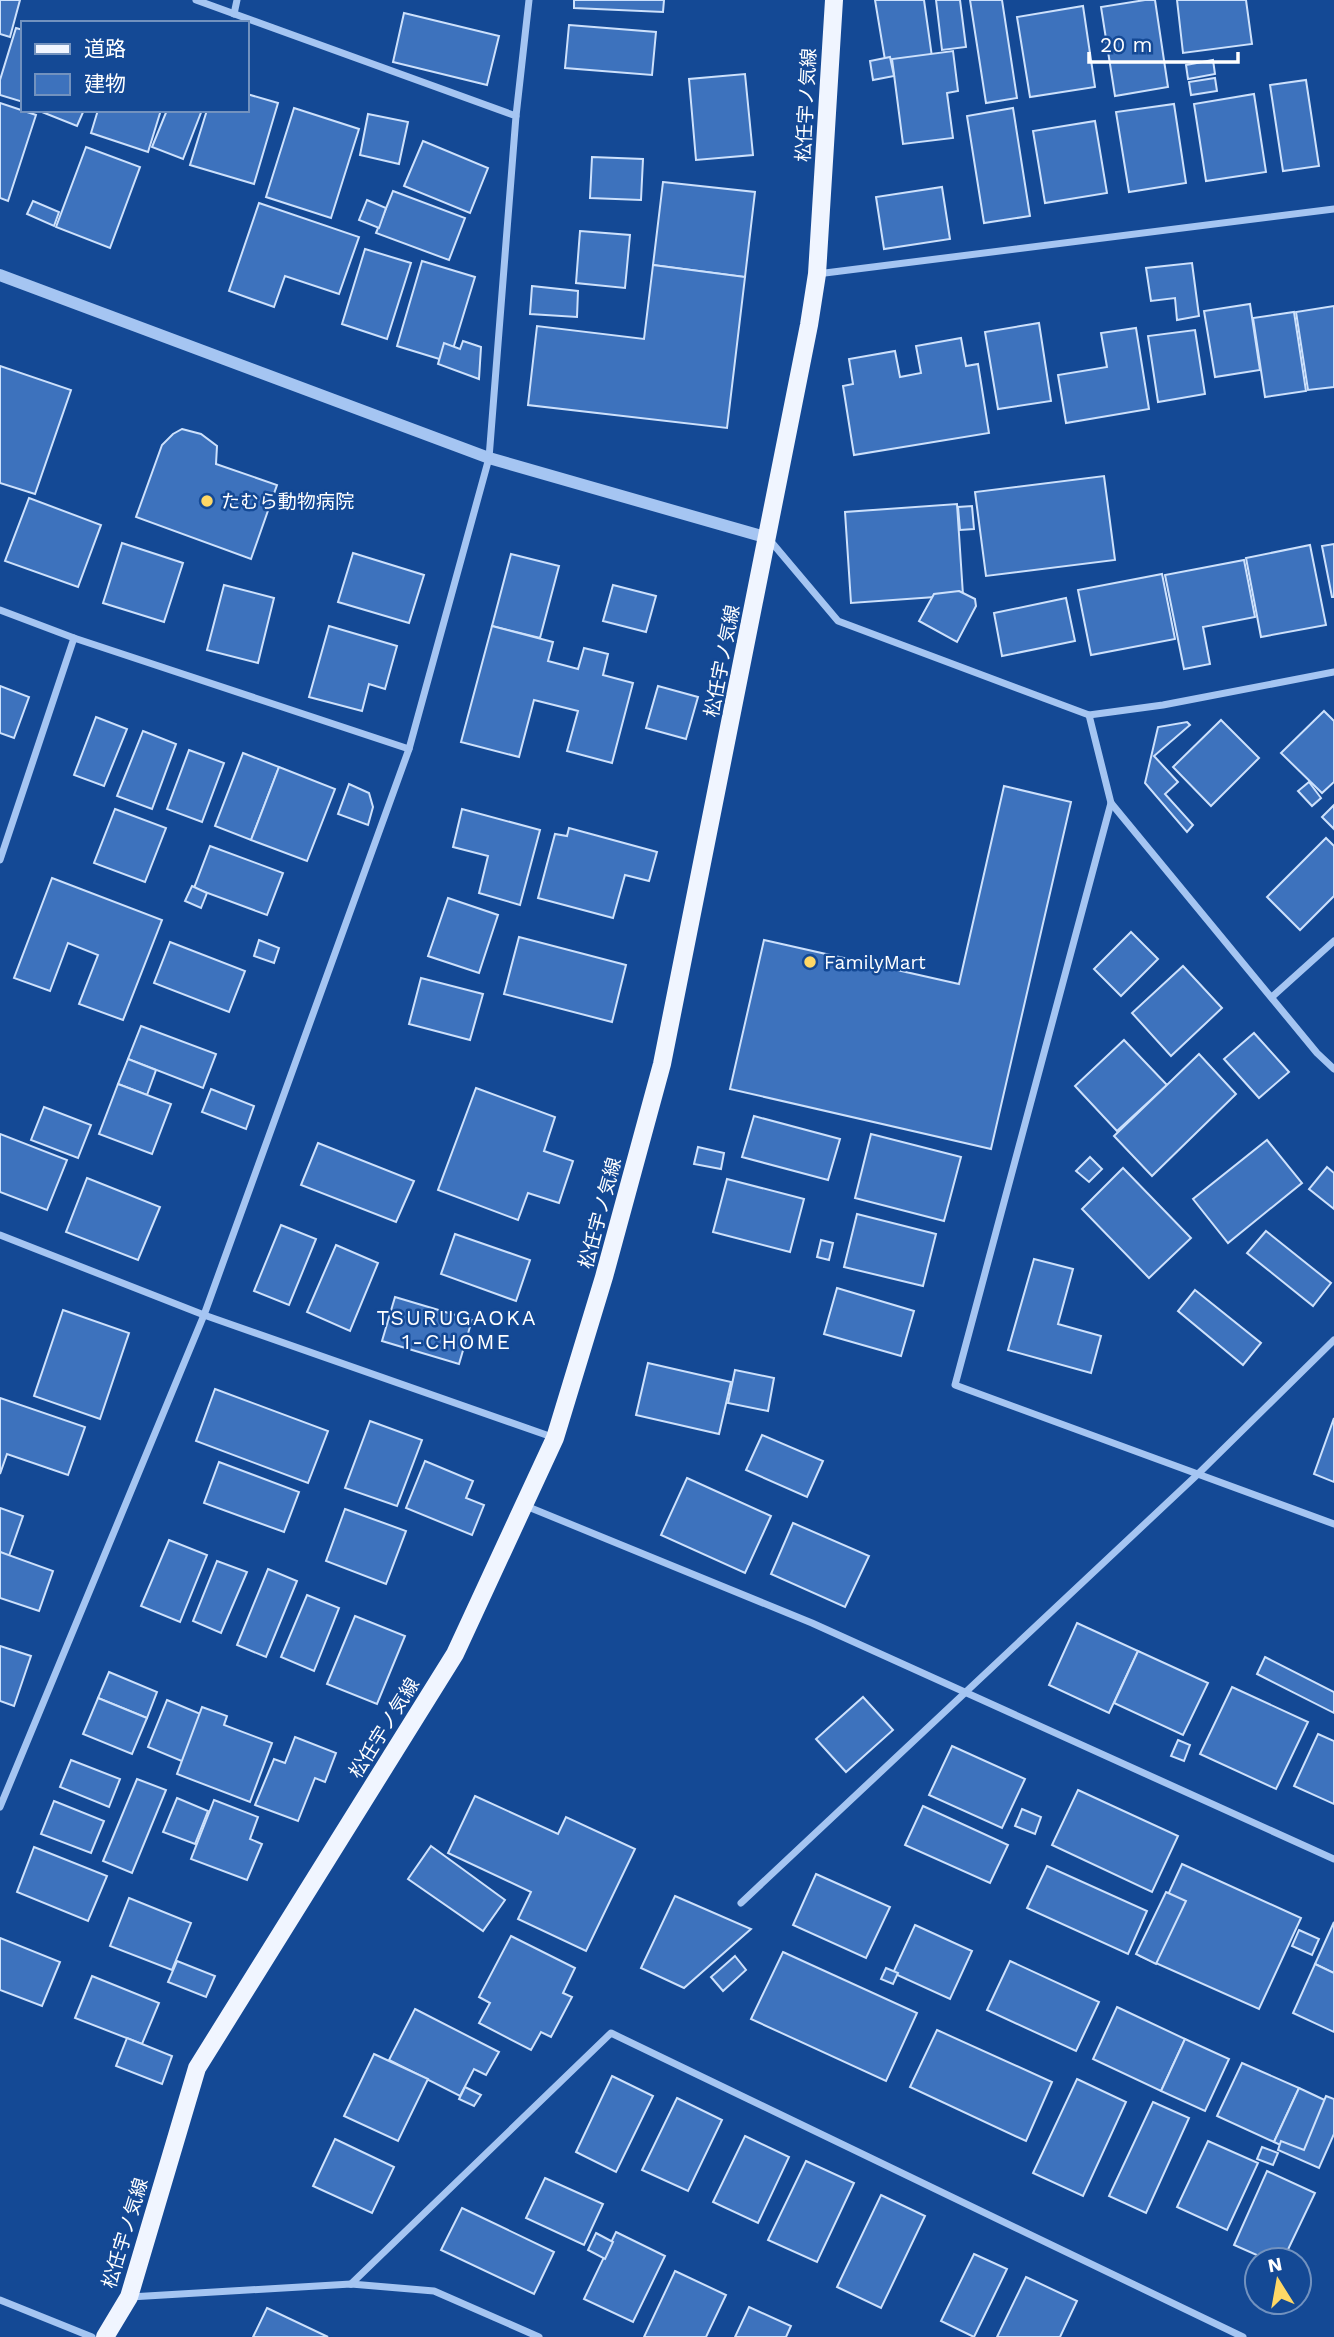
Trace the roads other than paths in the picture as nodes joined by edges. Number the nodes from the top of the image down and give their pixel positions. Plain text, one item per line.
1 (196, 0) edge
2 (237, 0) edge
3 (529, 0) edge
4 (834, 0) edge
5 (234, 15) junction
6 (516, 116) junction
7 (1334, 209) edge
8 (817, 274) junction
9 (0, 275) edge
10 (489, 458) junction
11 (768, 538) junction
12 (0, 610) edge
13 (74, 638) junction
14 (1334, 672) edge
15 (1089, 715) junction
16 (409, 749) junction
17 (1111, 803) junction
18 (0, 860) edge
19 (1334, 941) edge
20 (1272, 997) junction
21 (1334, 1069) edge
22 (0, 1235) edge
23 (204, 1315) junction
24 (1334, 1340) edge
25 (555, 1438) junction
26 (1198, 1474) junction
27 (526, 1506) junction
28 (1334, 1524) edge
29 (965, 1692) junction
30 (0, 1807) edge
31 (1334, 1859) edge
32 (741, 1903) dead end
33 (351, 2284) junction
34 (129, 2297) junction
35 (0, 2300) edge
36 (92, 2337) edge
37 (105, 2337) edge
38 (539, 2337) edge
39 (1243, 2337) edge

1 - 5 street
2 - 5 street
3 - 6 street
4 - 8 main road, 松任宇ノ気線
5 - 6 street
6 - 10 street
7 - 8 street
8 - 11 main road, 松任宇ノ気線
9 - 10 street
10 - 11 street
10 - 16 street
11 - 15 street
11 - 25 main road, 松任宇ノ気線
12 - 13 street
13 - 16 street
13 - 18 street
14 - 15 street
15 - 17 street
16 - 23 street
17 - 20 street
17 - 26 street
19 - 20 street
20 - 21 street
22 - 23 street
23 - 25 street
23 - 30 street
24 - 26 street
25 - 27 main road, 松任宇ノ気線
26 - 28 street
26 - 29 street
27 - 29 street
27 - 34 main road, 松任宇ノ気線
29 - 31 street
29 - 32 street
33 - 34 street
33 - 38 street
33 - 39 street
34 - 37 main road, 松任宇ノ気線
35 - 36 street

